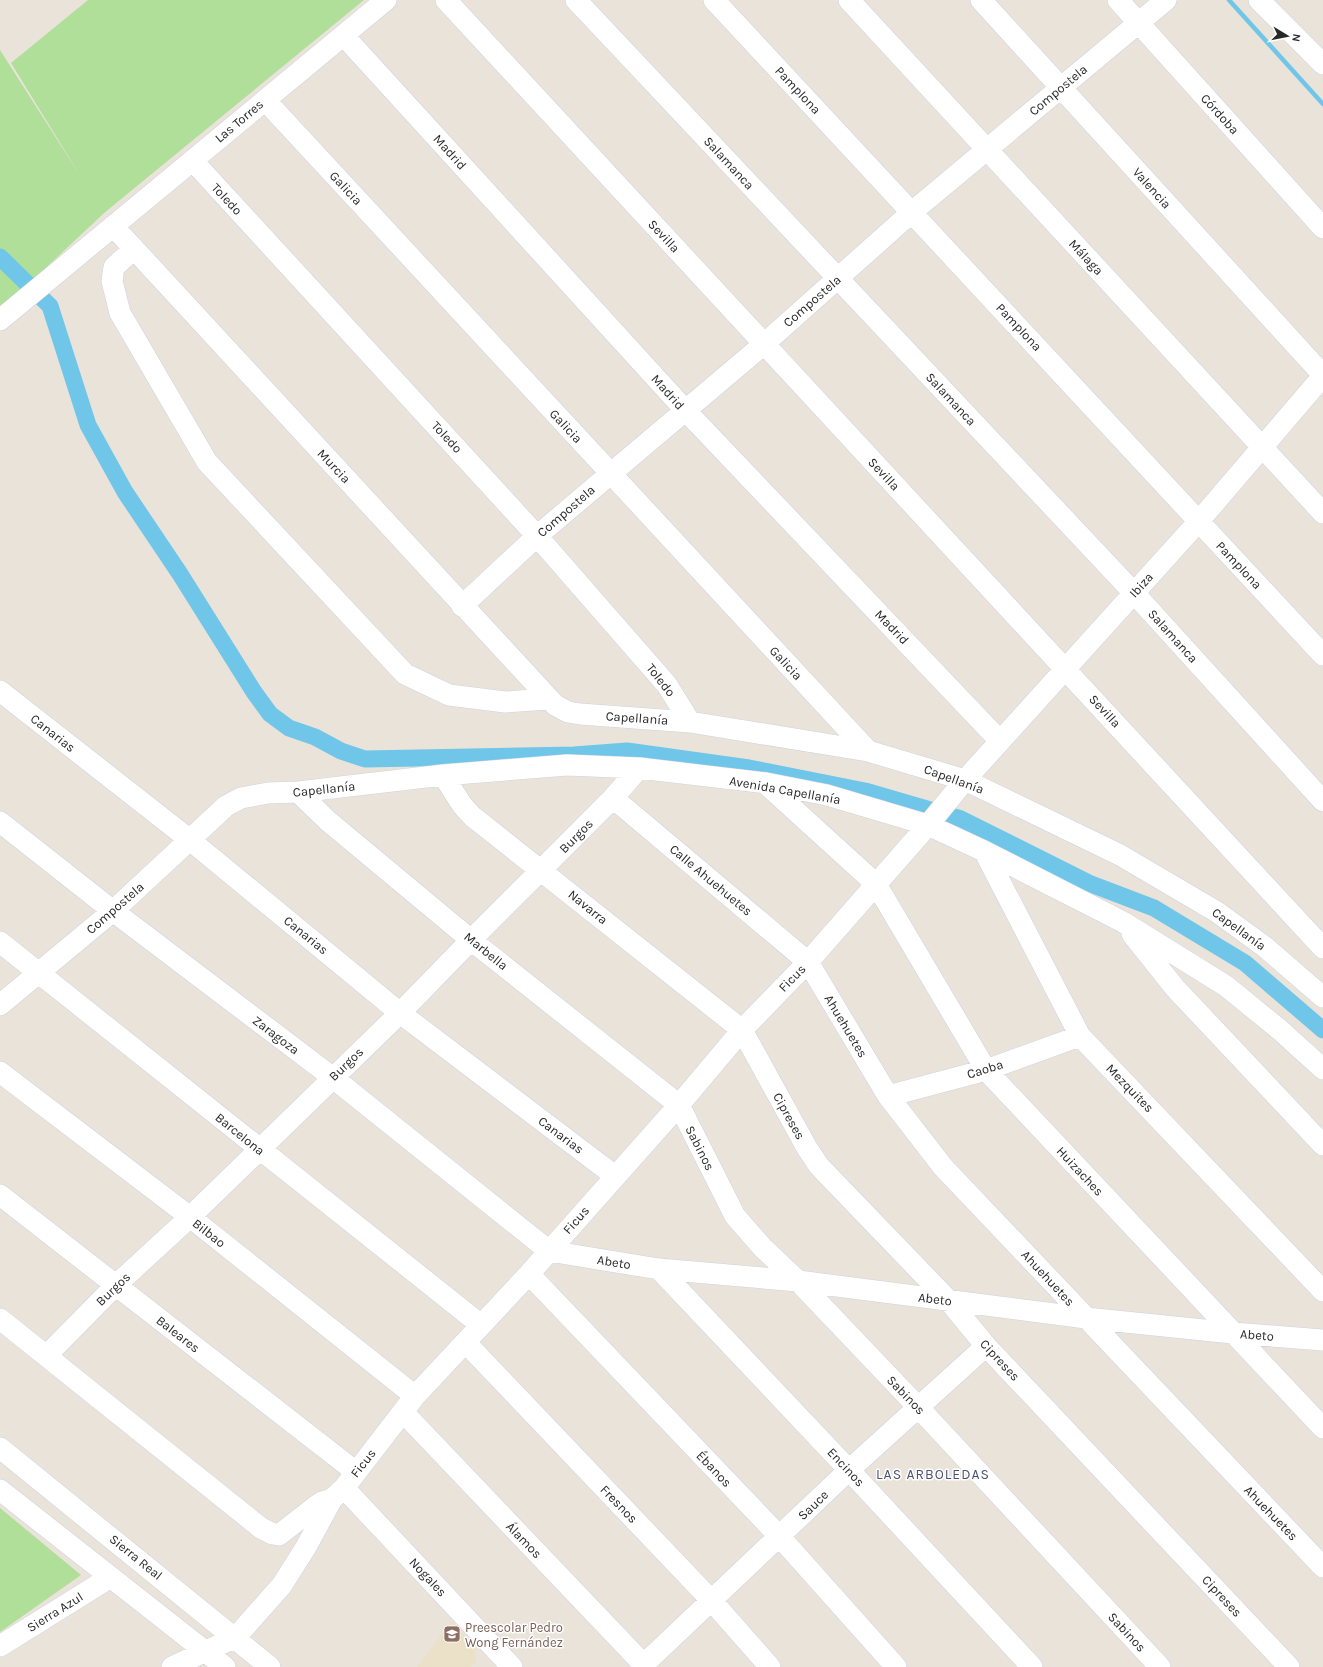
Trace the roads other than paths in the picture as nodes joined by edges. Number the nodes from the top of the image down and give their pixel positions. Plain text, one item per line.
1 (386, 0) edge
2 (446, 0) edge
3 (576, 0) edge
4 (714, 0) edge
5 (849, 0) edge
6 (981, 0) edge
7 (1118, 0) edge
8 (1166, 0) edge
9 (1259, 0) edge
10 (1138, 22) junction
11 (344, 36) junction
12 (1323, 64) edge
13 (1061, 87) junction
14 (265, 100) junction
15 (986, 149) junction
16 (193, 161) junction
17 (912, 212) junction
18 (113, 226) junction
19 (1323, 228) edge
20 (134, 248) junction
21 (838, 279) junction
22 (1, 317) edge
23 (764, 344) junction
24 (1323, 376) edge
25 (686, 411) junction
26 (1262, 447) junction
27 (609, 473) junction
28 (1323, 513) edge
29 (1199, 521) junction
30 (537, 536) junction
31 (1134, 593) junction
32 (462, 606) junction
33 (1323, 655) edge
34 (1065, 668) junction
35 (0, 691) edge
36 (552, 702) junction
37 (690, 722) junction
38 (1000, 741) junction
39 (868, 751) junction
40 (639, 768) junction
41 (444, 776) junction
42 (766, 783) junction
43 (960, 786) junction
44 (298, 792) junction
45 (614, 798) junction
46 (1323, 802) edge
47 (226, 806) joint
48 (0, 822) edge
49 (931, 822) junction
50 (190, 840) junction
51 (984, 851) junction
52 (542, 870) junction
53 (876, 884) junction
54 (113, 911) junction
55 (1123, 922) junction
56 (471, 940) junction
57 (0, 942) edge
58 (1323, 948) edge
59 (808, 962) junction
60 (39, 973) junction
61 (1323, 997) edge
62 (0, 1005) edge
63 (400, 1013) junction
64 (742, 1030) junction
65 (1080, 1036) junction
66 (1323, 1069) edge
67 (986, 1070) junction
68 (0, 1072) edge
69 (332, 1077) junction
70 (888, 1096) junction
71 (679, 1105) junction
72 (1323, 1145) edge
73 (260, 1149) junction
74 (615, 1176) junction
75 (0, 1195) edge
76 (190, 1217) junction
77 (549, 1251) junction
78 (659, 1269) junction
79 (529, 1274) junction
80 (798, 1281) junction
81 (115, 1286) junction
82 (1323, 1291) edge
83 (949, 1301) junction
84 (1086, 1318) junction
85 (0, 1319) edge
86 (481, 1325) junction
87 (1233, 1333) junction
88 (1323, 1340) edge
89 (466, 1343) junction
90 (986, 1346) junction
91 (47, 1355) junction
92 (416, 1396) junction
93 (918, 1407) junction
94 (403, 1412) junction
95 (1323, 1428) edge
96 (0, 1448) edge
97 (849, 1470) junction
98 (344, 1486) junction
99 (0, 1490) edge
100 (780, 1537) junction
101 (1323, 1567) edge
102 (109, 1578) junction
103 (711, 1600) junction
104 (236, 1638) junction
105 (0, 1646) edge
106 (207, 1651) junction
107 (644, 1666) edge
108 (172, 1667) edge
109 (225, 1667) edge
110 (270, 1667) edge
111 (512, 1667) edge
112 (770, 1667) edge
113 (896, 1667) edge
114 (1032, 1667) edge
115 (1160, 1667) edge
116 (1288, 1667) edge

1 - 11 street, Las Torres
2 - 23 street, Sevilla
3 - 21 street, Salamanca
4 - 17 street, Pamplona
5 - 15 street, Málaga
6 - 13 street, Valencia
7 - 10 street, Córdoba
8 - 10 street, Compostela
9 - 12 street
10 - 13 street, Compostela
10 - 19 street, Córdoba
11 - 14 street, Las Torres
11 - 25 street, Madrid
13 - 15 street, Compostela
13 - 24 street, Valencia
14 - 16 street, Las Torres
14 - 27 street, Galicia
15 - 17 street, Compostela
15 - 26 street, Málaga
16 - 18 street, Las Torres
16 - 30 street, Toledo
17 - 21 street, Compostela
17 - 29 street, Pamplona
18 - 20 street, Murcia
18 - 22 street, Las Torres
20 - 32 street, Murcia
20 - 36 street
21 - 23 street, Compostela
21 - 31 street, Salamanca
23 - 25 street, Compostela
23 - 34 street, Sevilla
24 - 26 street, Ibiza
25 - 27 street, Compostela
25 - 38 street, Madrid
26 - 28 street, Málaga
26 - 29 street, Ibiza
27 - 30 street, Compostela
27 - 39 street, Galicia
29 - 31 street, Ibiza
29 - 33 street, Pamplona
30 - 32 street, Compostela
30 - 37 street, Toledo
31 - 34 street, Ibiza
31 - 46 street, Salamanca
32 - 36 street, Murcia
34 - 38 street, Ibiza
34 - 58 street, Sevilla
35 - 50 street, Canarias
36 - 37 street, Capellanía
37 - 39 street, Capellanía
38 - 43 street, Ibiza
39 - 43 street, Capellanía
40 - 41 street, Capellanía
40 - 42 street, Avenida Capellanía
40 - 45 street, Burgos
41 - 44 street, Capellanía
41 - 52 street, Navarra
42 - 49 street, Avenida Capellanía
42 - 53 street, Huizaches
43 - 49 street, Ficus
43 - 61 street, Capellanía
44 - 47 street, Capellanía
44 - 56 street, Marbella
45 - 52 street, Burgos
45 - 59 street, Calle Ahuehuetes
47 - 50 street, Compostela
48 - 54 street, Zaragoza
49 - 51 street
49 - 53 street, Ficus
50 - 54 street, Compostela
50 - 63 street, Canarias
51 - 55 street
51 - 65 street, Mezquites
52 - 56 street, Burgos
52 - 64 street, Navarra
53 - 59 street, Ficus
53 - 67 street, Huizaches
54 - 60 street, Compostela
54 - 69 street, Zaragoza
55 - 66 street
55 - 72 street
56 - 63 street, Burgos
56 - 71 street, Marbella
57 - 60 street, Barcelona
59 - 64 street, Ficus
59 - 70 street, Ahuehuetes
60 - 62 street, Compostela
60 - 73 street, Barcelona
63 - 69 street, Burgos
63 - 74 street, Canarias
64 - 71 street, Ficus
64 - 83 street, Cipreses
65 - 67 street, Caoba
65 - 82 street, Mezquites
67 - 70 street, Caoba
67 - 87 street, Huizaches
68 - 76 street, Bilbao
69 - 73 street, Burgos
69 - 77 street, Zaragoza
70 - 84 street, Ahuehuetes
71 - 74 street, Ficus
71 - 80 street, Sabinos
73 - 76 street, Burgos
73 - 86 street, Barcelona
74 - 77 street, Ficus
75 - 81 street, Baleares
76 - 81 street, Burgos
76 - 92 street, Bilbao
77 - 78 street, Abeto
77 - 79 street, Ficus
78 - 80 street, Abeto
78 - 97 street, Encinos
79 - 86 street, Ficus
79 - 100 street, Ébanos
80 - 83 street, Abeto
80 - 93 street, Sabinos
81 - 91 street, Burgos
81 - 98 street, Baleares
83 - 84 street, Abeto
83 - 90 street, Cipreses
84 - 87 street, Abeto
84 - 101 street, Ahuehuetes
85 - 91 street
86 - 89 street, Ficus
87 - 88 street, Abeto
87 - 95 street, Huizaches
89 - 92 street, Ficus
89 - 103 street, Fresnos
90 - 93 street, Sauce
90 - 116 street, Cipreses
91 - 98 street
92 - 94 street, Ficus
93 - 97 street, Sauce
93 - 115 street, Sabinos
94 - 98 street, Ficus
94 - 107 street, Álamos
96 - 104 street, Sierra Real
97 - 100 street, Sauce
97 - 114 street, Encinos
98 - 104 street, Ficus
98 - 111 street, Nogales
99 - 102 street
100 - 103 street, Sauce
100 - 113 street, Ébanos
102 - 105 street, Sierra Azul
102 - 106 street
103 - 107 street, Sauce
103 - 112 street, Fresnos
104 - 106 street, Ficus
104 - 110 street, Sierra Real
106 - 108 street, Ficus
106 - 109 street

